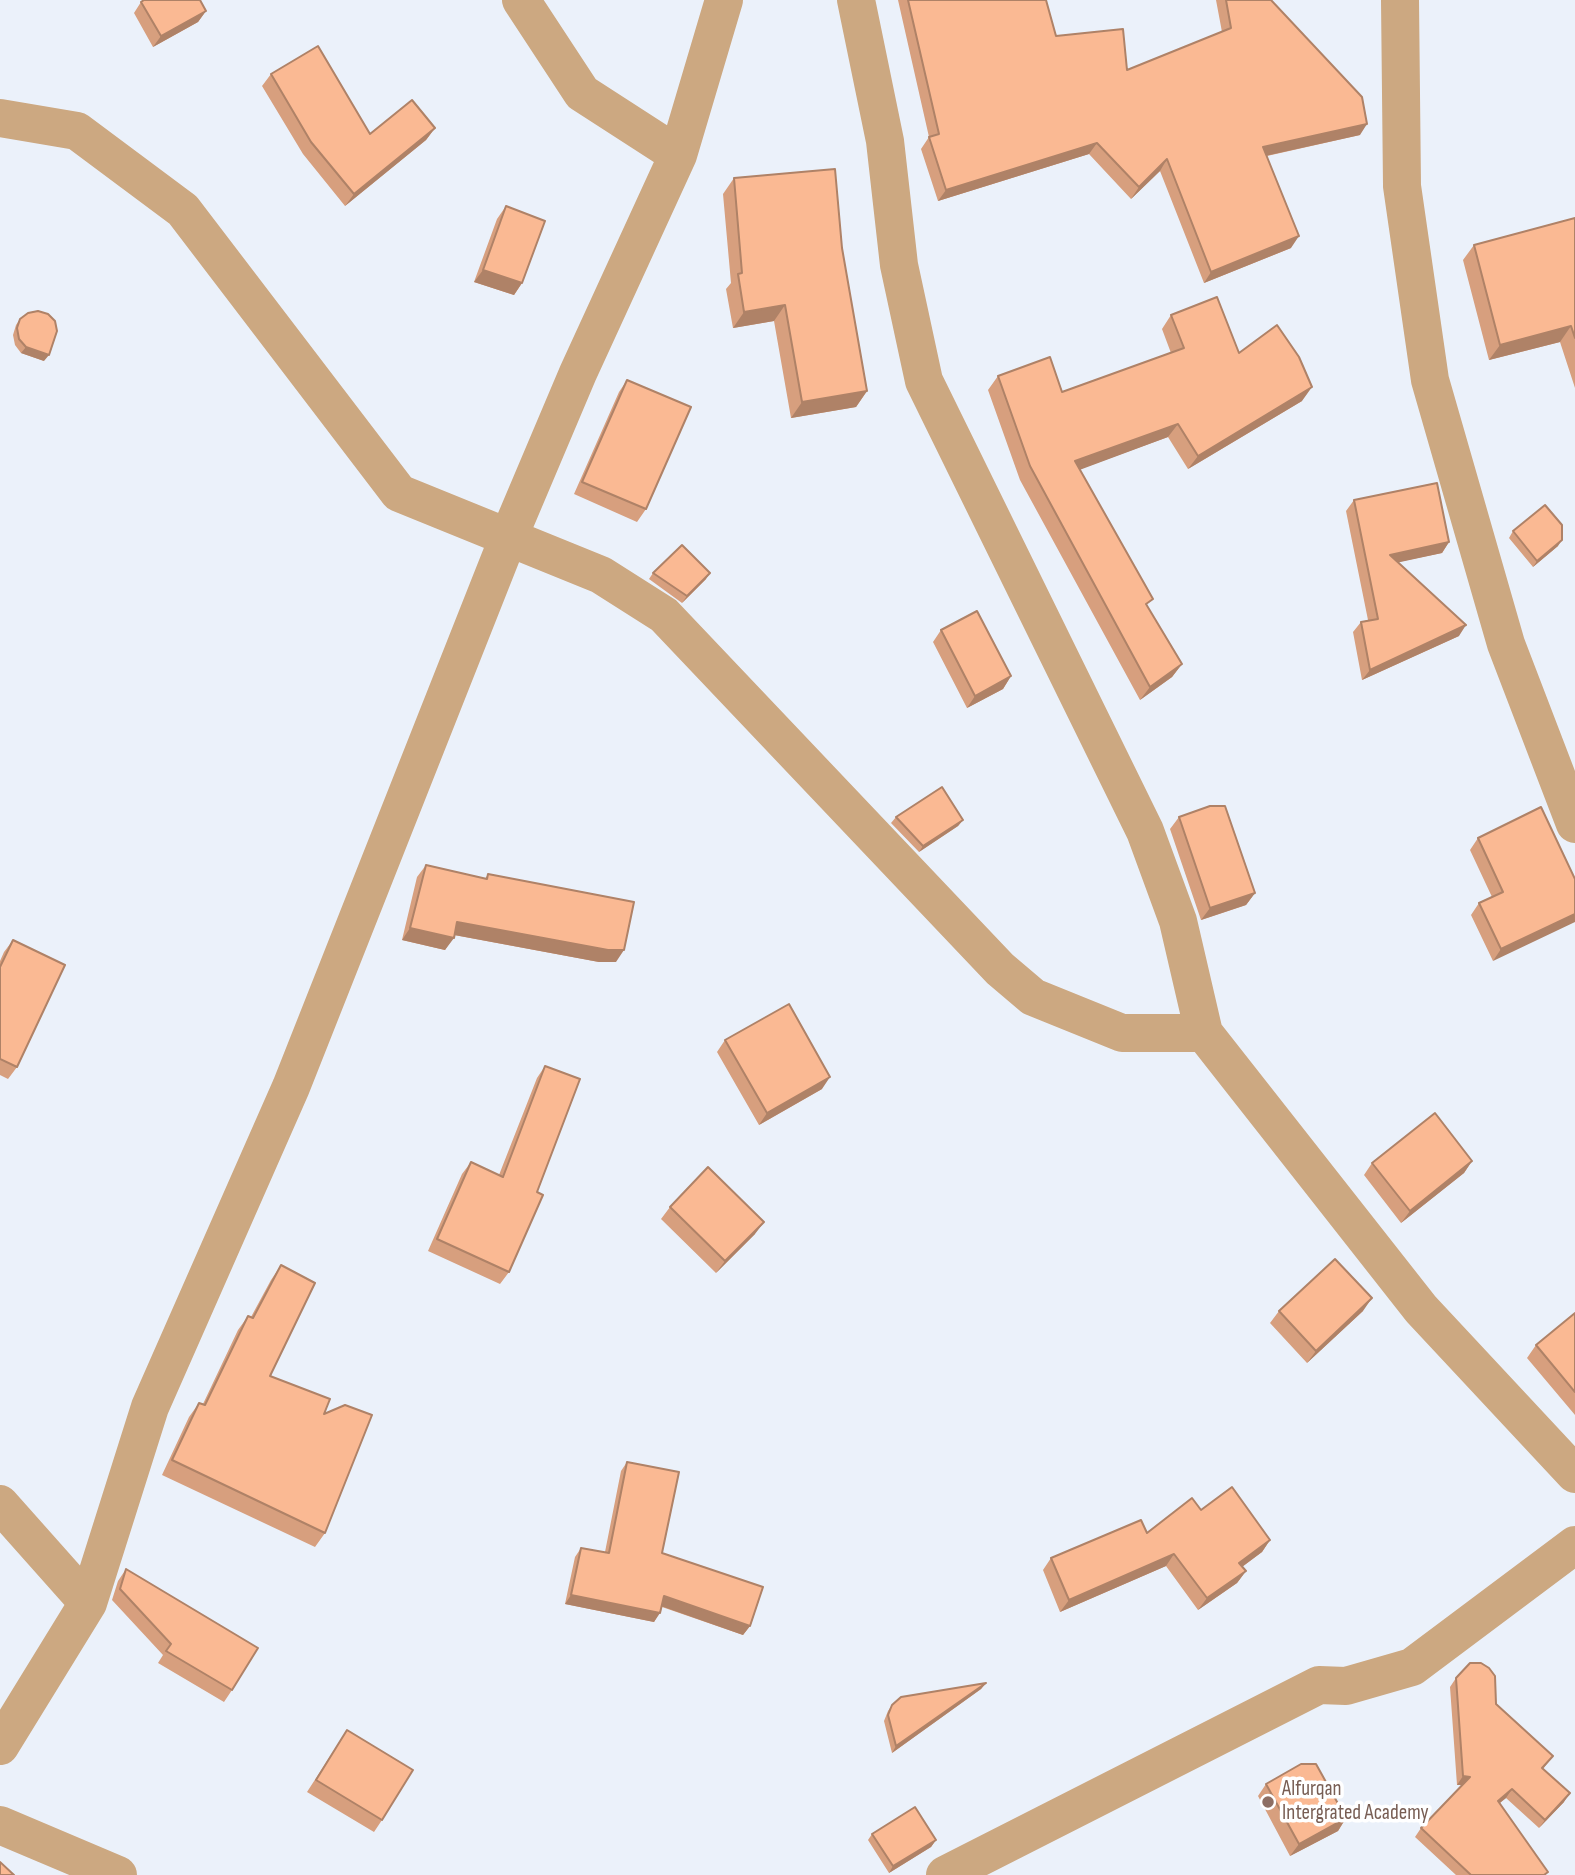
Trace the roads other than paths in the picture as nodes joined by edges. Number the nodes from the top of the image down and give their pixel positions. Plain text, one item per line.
1 (521, 0) edge
2 (724, 0) edge
3 (856, 0) edge
4 (1400, 0) edge
5 (0, 118) edge
6 (678, 155) junction
7 (509, 536) junction
8 (1575, 824) edge
9 (1203, 1032) junction
10 (1575, 1474) edge
11 (0, 1504) edge
12 (1575, 1545) edge
13 (88, 1603) junction
14 (0, 1746) edge
15 (0, 1825) edge
16 (118, 1875) edge
17 (945, 1875) edge

1 - 6 street
2 - 6 street
3 - 9 street
4 - 8 street
5 - 7 street
6 - 7 street
7 - 9 street
7 - 13 street
9 - 10 street
11 - 13 street
12 - 17 street
13 - 14 street
15 - 16 street

